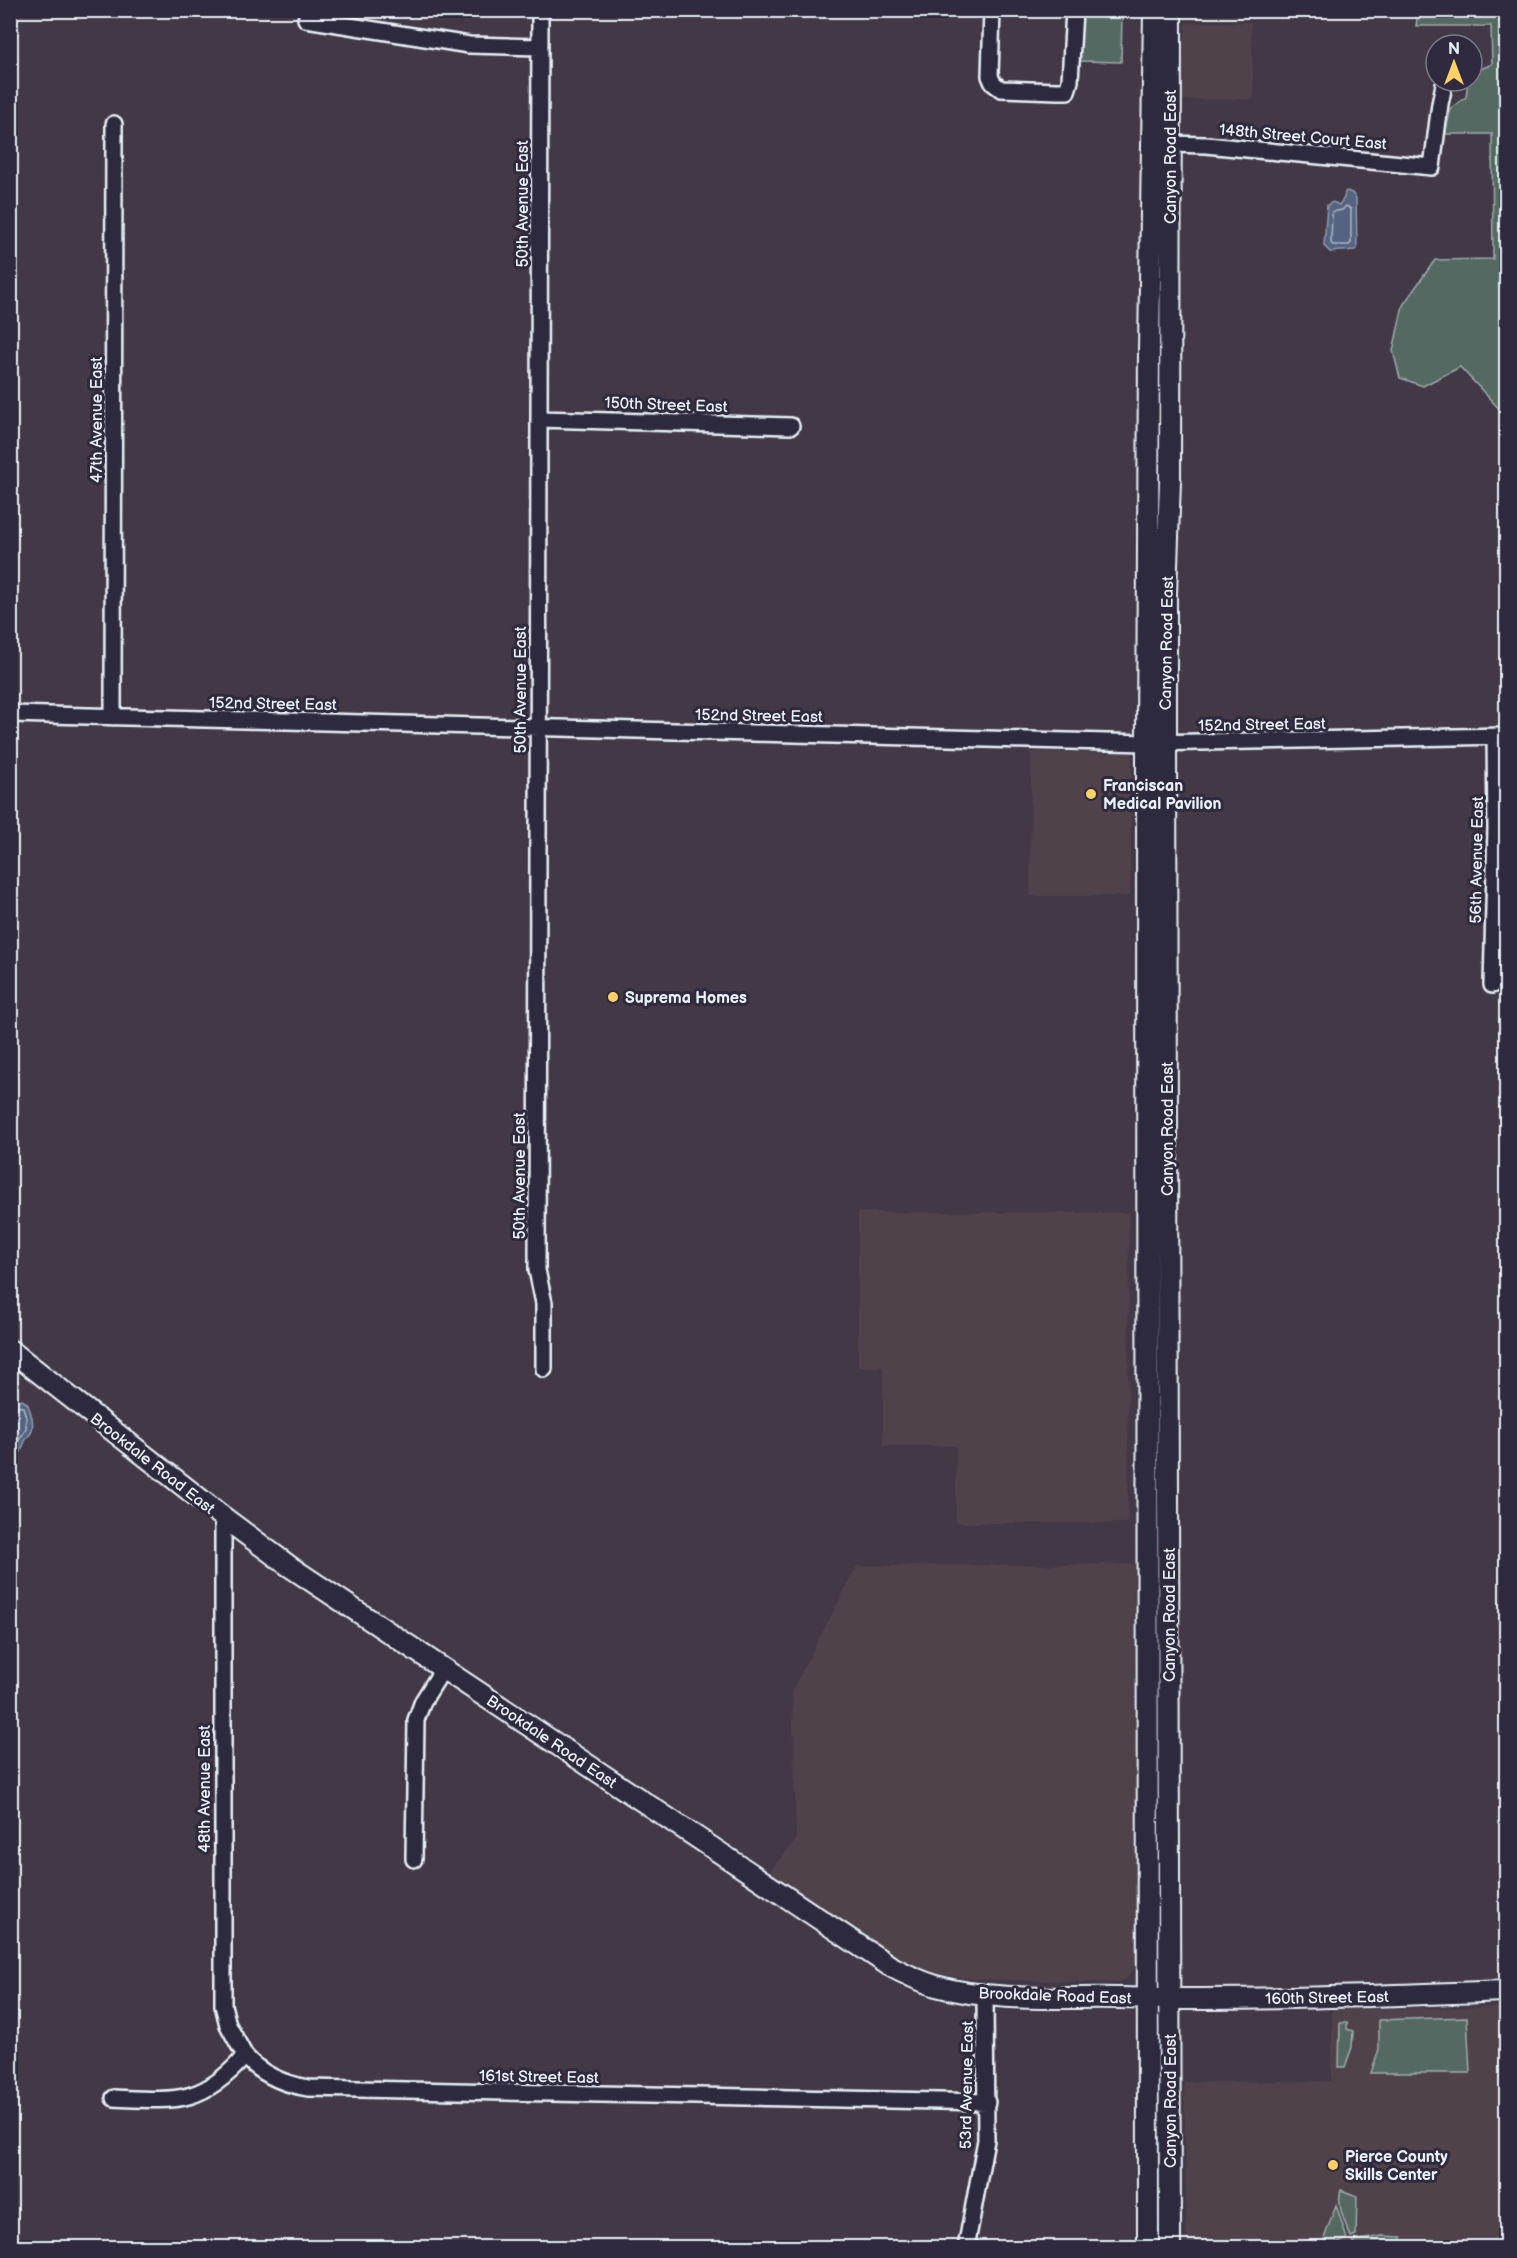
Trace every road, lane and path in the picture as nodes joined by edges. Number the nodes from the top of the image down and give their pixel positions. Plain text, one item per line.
1 (540, 10) edge
2 (992, 10) edge
3 (1074, 10) edge
4 (1154, 10) edge
5 (1171, 10) edge
6 (306, 19) dead end
7 (540, 47) junction
8 (1442, 93) edge
9 (114, 124) dead end
10 (1170, 144) junction
11 (1150, 169) junction
12 (1170, 243) junction
13 (539, 419) junction
14 (792, 426) dead end
15 (10, 714) edge
16 (113, 717) junction
17 (537, 728) junction
18 (1501, 736) edge
19 (1156, 743) junction
20 (1492, 985) dead end
21 (11, 1350) edge
22 (544, 1369) dead end
23 (223, 1517) junction
24 (443, 1669) junction
25 (414, 1859) dead end
26 (1506, 1990) edge
27 (985, 1994) junction
28 (1146, 1999) junction
29 (1170, 1999) junction
30 (245, 2056) junction
31 (114, 2098) dead end
32 (987, 2102) junction
33 (966, 2247) edge
34 (1148, 2247) edge
35 (1170, 2247) edge

1 - 7 street, 50th Avenue East
2 - 3 street
4 - 11 main road, Canyon Road East
5 - 10 main road, Canyon Road East
6 - 7 street
7 - 13 street, 50th Avenue East
8 - 10 street, 148th Street Court East
9 - 16 street, 47th Avenue East
10 - 12 main road, Canyon Road East
11 - 12 main road
11 - 19 main road, Canyon Road East
12 - 19 main road, Canyon Road East
13 - 14 street, 150th Street East
13 - 17 street, 50th Avenue East
15 - 16 street, 152nd Street East
16 - 17 street, 152nd Street East
17 - 19 street, 152nd Street East
17 - 22 street, 50th Avenue East
18 - 19 street, 152nd Street East
18 - 20 street, 56th Avenue East
19 - 28 main road, Canyon Road East
19 - 29 main road, Canyon Road East
21 - 23 main road, Brookdale Road East
23 - 24 main road, Brookdale Road East
23 - 30 street, 48th Avenue East
24 - 25 street
24 - 27 main road, Brookdale Road East
26 - 29 main road, 160th Street East
27 - 28 main road, Brookdale Road East
27 - 32 street, 53rd Avenue East
28 - 29 main road, 160th Street East
28 - 34 main road, Canyon Road East
29 - 35 main road, Canyon Road East
30 - 31 street
30 - 32 street, 161st Street East
32 - 33 street, 53rd Avenue East

